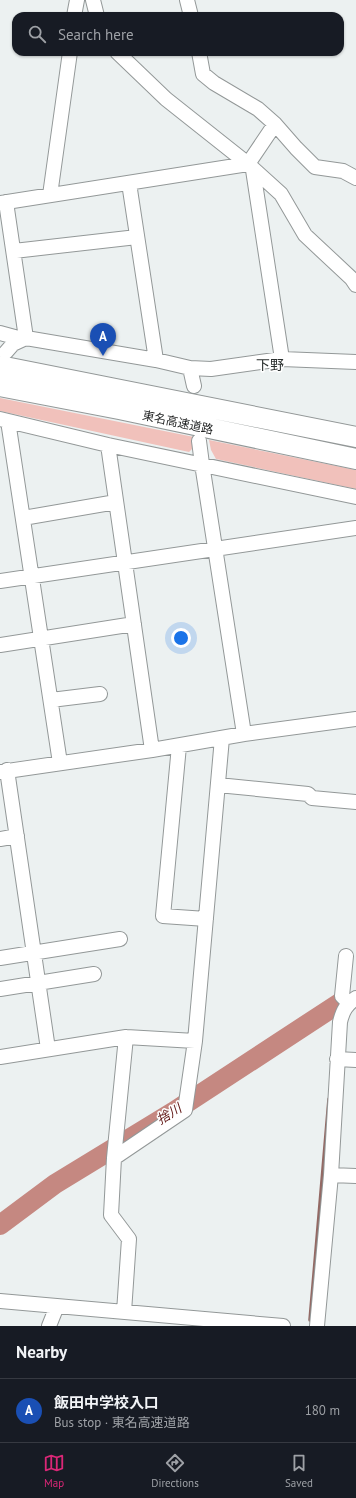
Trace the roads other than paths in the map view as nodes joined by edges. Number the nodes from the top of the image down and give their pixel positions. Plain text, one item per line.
1 (77, 0) edge
2 (93, 0) edge
3 (187, 0) edge
4 (75, 12) edge
5 (96, 12) edge
6 (190, 12) edge
7 (69, 56) edge
8 (121, 56) edge
9 (200, 56) edge
10 (275, 124) junction
11 (251, 167) junction
12 (356, 178) edge
13 (128, 183) junction
14 (50, 195) junction
15 (3, 203) edge
16 (137, 238) junction
17 (14, 251) junction
18 (356, 285) edge
19 (0, 333) edge
20 (24, 338) junction
21 (3, 359) edge
22 (282, 359) junction
23 (156, 360) junction
24 (356, 362) edge
25 (190, 368) junction
26 (0, 386) edge
27 (194, 386) dead end
28 (4, 420) edge
29 (356, 437) edge
30 (199, 442) dead end
31 (108, 445) junction
32 (356, 459) edge
33 (202, 464) junction
34 (356, 497) edge
35 (116, 502) junction
36 (23, 518) junction
37 (356, 528) edge
38 (215, 549) junction
39 (125, 562) junction
40 (32, 576) junction
41 (0, 581) edge
42 (134, 624) junction
43 (41, 639) junction
44 (0, 645) edge
45 (100, 694) dead end
46 (51, 700) junction
47 (356, 719) edge
48 (244, 734) junction
49 (222, 738) junction
50 (179, 746) junction
51 (152, 750) junction
52 (60, 763) junction
53 (4, 771) edge
54 (218, 785) junction
55 (356, 802) edge
56 (17, 836) junction
57 (0, 839) edge
58 (206, 919) junction
59 (120, 939) dead end
60 (34, 953) junction
61 (346, 956) dead end
62 (0, 958) edge
63 (94, 974) dead end
64 (38, 982) junction
65 (0, 989) edge
66 (352, 1000) edge
67 (126, 1037) junction
68 (195, 1041) junction
69 (48, 1049) junction
70 (0, 1057) edge
71 (337, 1059) junction
72 (356, 1060) edge
73 (114, 1158) junction
74 (331, 1174) junction
75 (356, 1176) edge
76 (0, 1301) edge
77 (57, 1306) junction
78 (124, 1312) junction
79 (49, 1326) edge
80 (283, 1326) edge
81 (317, 1326) edge

1 - 4 street
2 - 5 street
3 - 6 street
7 - 14 street
8 - 11 street
9 - 10 street
10 - 11 street
10 - 12 street
11 - 13 street
11 - 18 street
11 - 22 street
13 - 14 street
13 - 16 street
14 - 15 street
15 - 17 street
16 - 17 street
16 - 23 street
17 - 20 street
19 - 20 street
20 - 21 street
20 - 23 street
21 - 29 highway, 東名高速道路
22 - 24 street
22 - 25 street
23 - 25 street
25 - 27 street
26 - 32 highway, 東名高速道路
28 - 31 street
28 - 36 street
30 - 33 street
31 - 33 street
31 - 35 street
33 - 34 street
33 - 38 street
35 - 36 street
35 - 39 street
36 - 40 street
37 - 38 street
38 - 39 street
38 - 48 street
39 - 40 street
39 - 42 street
40 - 41 street
40 - 43 street
42 - 43 street
42 - 51 street
43 - 44 street
43 - 46 street
45 - 46 street
46 - 52 street
47 - 48 street
48 - 49 street
49 - 50 street
49 - 54 street
50 - 51 street
50 - 58 street
51 - 52 street
52 - 53 street
53 - 56 street
54 - 55 street
54 - 58 street
56 - 57 street
56 - 60 street
58 - 68 street
59 - 60 street
60 - 62 street
60 - 64 street
61 - 66 street
63 - 64 street
64 - 65 street
64 - 69 street
66 - 71 street
67 - 68 street
67 - 69 street
67 - 73 street
68 - 73 street
69 - 70 street
71 - 72 street
71 - 74 street
73 - 78 street
74 - 75 street
74 - 81 street
76 - 77 street
77 - 78 street
77 - 79 street
78 - 80 street

